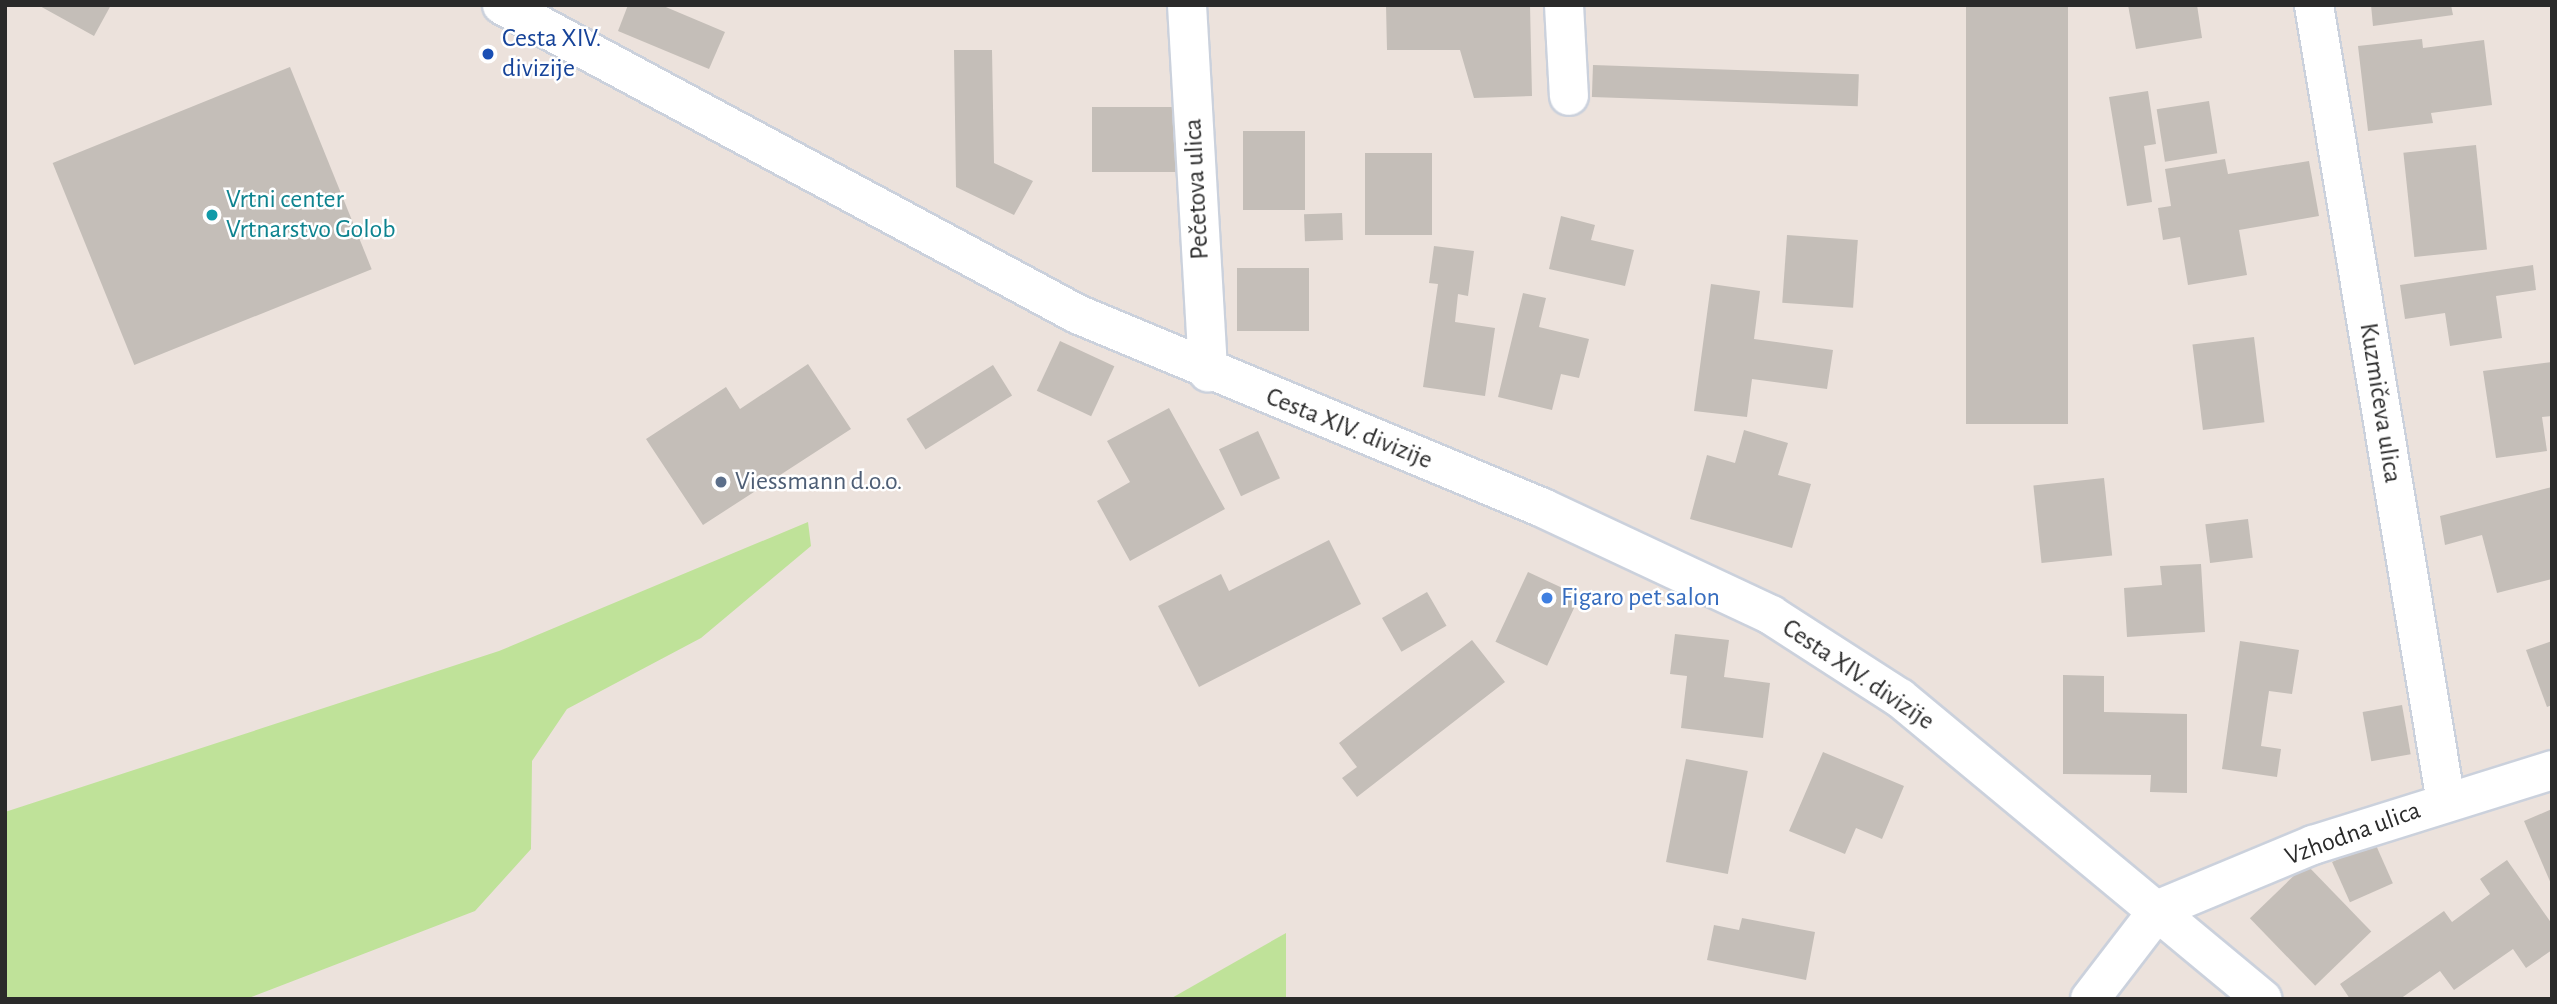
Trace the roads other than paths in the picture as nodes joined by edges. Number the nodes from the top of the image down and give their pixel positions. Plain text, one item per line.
1 (502, 5) edge
2 (1187, 5) edge
3 (1564, 5) edge
4 (2314, 5) edge
5 (1569, 96) dead end
6 (1208, 372) junction
7 (2552, 770) edge
8 (2446, 802) junction
9 (2159, 909) junction
10 (2090, 999) edge
11 (2262, 999) edge

1 - 6 street, Cesta XIV. divizije
2 - 6 street, Pečetova ulica
3 - 5 street
4 - 8 street, Kuzmičeva ulica
6 - 9 street, Cesta XIV. divizije
7 - 8 street, Vzhodna ulica
8 - 9 street, Vzhodna ulica
9 - 10 street
9 - 11 street, Cesta XIV. divizije

